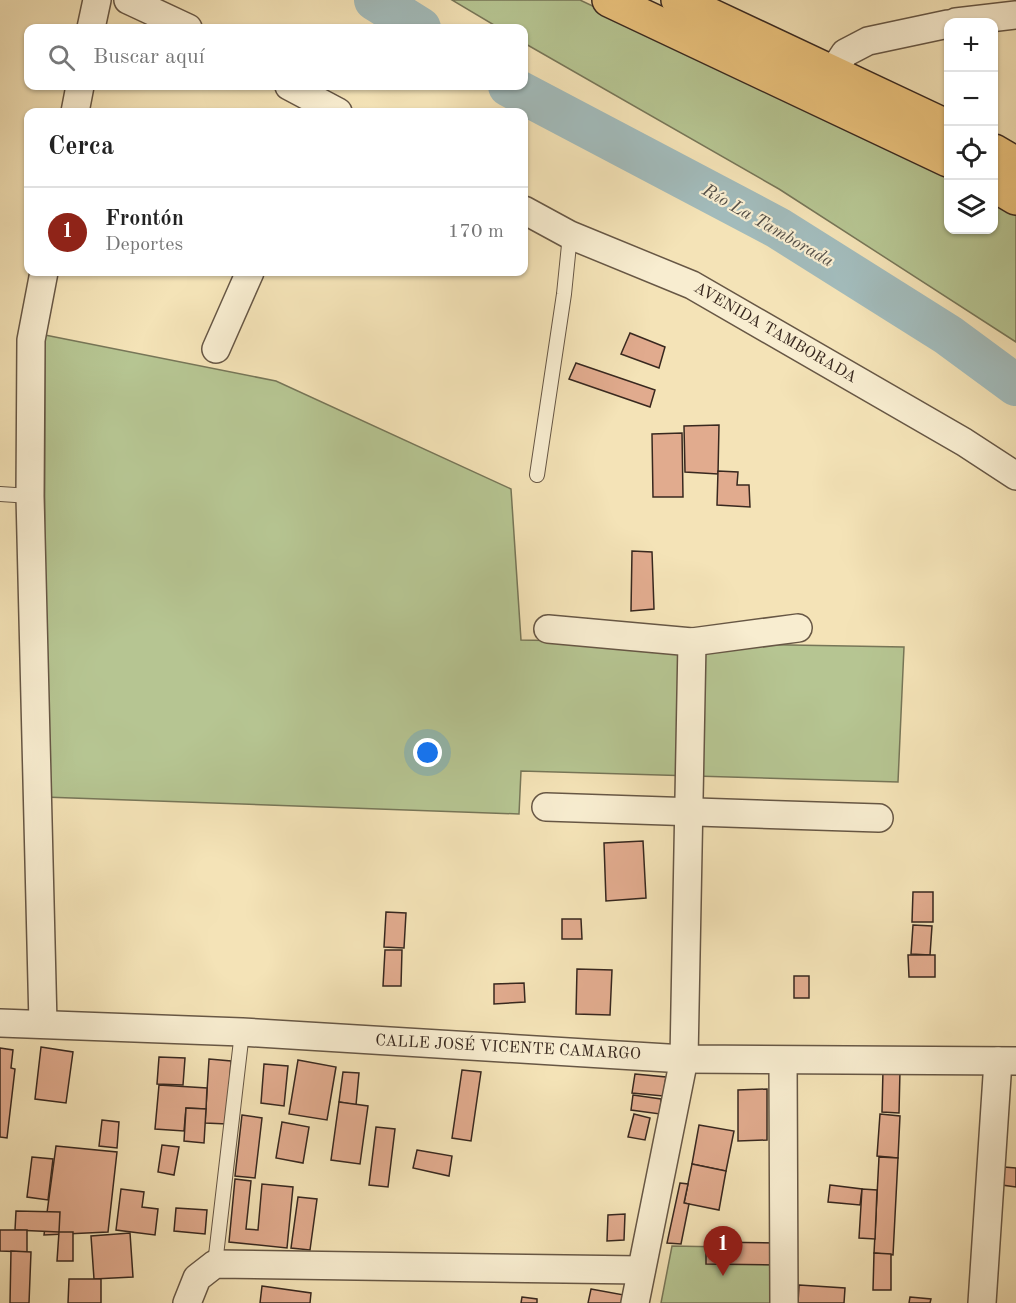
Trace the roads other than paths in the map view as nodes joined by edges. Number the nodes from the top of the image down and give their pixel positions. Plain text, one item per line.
1 (97, 0) edge
2 (128, 0) edge
3 (678, 0) edge
4 (623, 3) edge
5 (1016, 15) edge
6 (990, 18) edge
7 (92, 24) edge
8 (179, 24) edge
9 (944, 25) edge
10 (833, 71) junction
11 (79, 90) edge
12 (295, 90) edge
13 (76, 108) edge
14 (324, 108) edge
15 (946, 126) edge
16 (998, 154) edge
17 (944, 158) edge
18 (1016, 164) edge
19 (998, 188) edge
20 (1016, 198) edge
21 (528, 212) edge
22 (570, 235) junction
23 (43, 276) edge
24 (248, 276) edge
25 (216, 349) dead end
26 (537, 475) dead end
27 (1016, 476) edge
28 (0, 494) edge
29 (30, 496) junction
30 (798, 628) dead end
31 (548, 629) dead end
32 (692, 642) junction
33 (546, 807) dead end
34 (687, 811) junction
35 (879, 818) dead end
36 (0, 1023) edge
37 (43, 1024) junction
38 (242, 1032) junction
39 (684, 1059) junction
40 (783, 1061) junction
41 (1007, 1061) edge
42 (215, 1264) junction
43 (641, 1270) junction
44 (187, 1303) edge
45 (635, 1303) edge
46 (784, 1303) edge
47 (982, 1303) edge

1 - 7 street
2 - 8 street
3 - 10 main road
4 - 17 main road
5 - 6 street
9 - 10 street
10 - 15 main road
11 - 13 street
12 - 14 street
16 - 18 main road
19 - 20 main road
21 - 22 street, AVENIDA TAMBORADA
22 - 26 lane
22 - 27 street, AVENIDA TAMBORADA
23 - 29 street
24 - 25 street
28 - 29 lane
29 - 37 street
30 - 32 street
31 - 32 street
32 - 34 street
33 - 34 street
34 - 35 street
34 - 39 street
36 - 37 street, CALLE JOSÉ VICENTE CAMARGO
37 - 38 street, CALLE JOSÉ VICENTE CAMARGO
38 - 39 street, CALLE JOSÉ VICENTE CAMARGO
38 - 42 lane
39 - 40 street, CALLE JOSÉ VICENTE CAMARGO
39 - 43 street
40 - 41 street, CALLE JOSÉ VICENTE CAMARGO
40 - 46 street
41 - 47 street
42 - 43 street
42 - 44 street
43 - 45 street

